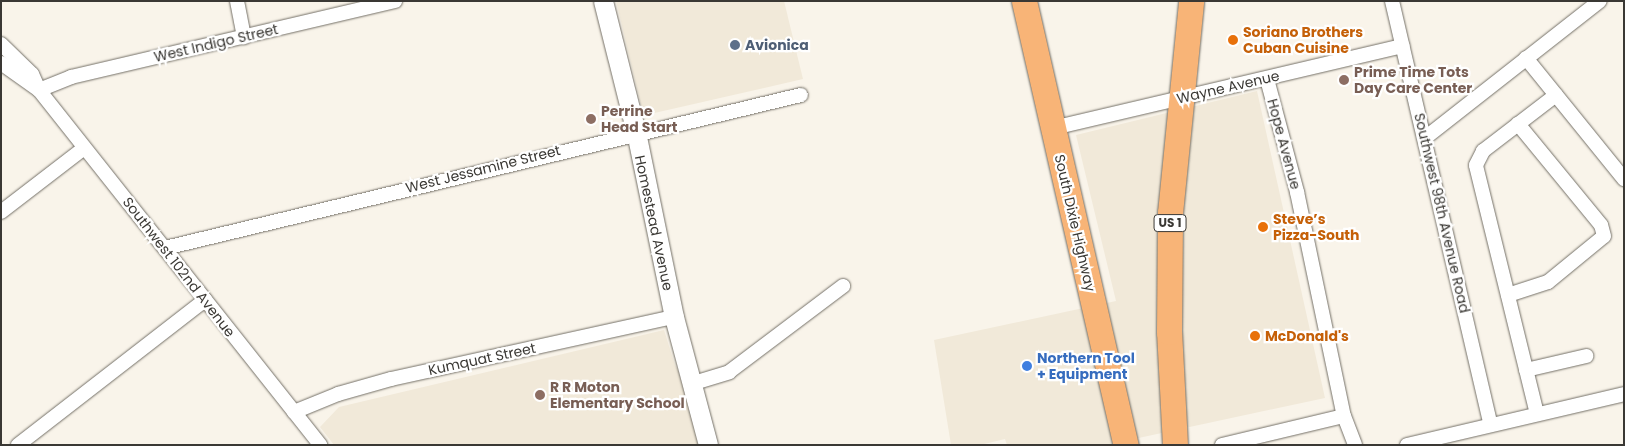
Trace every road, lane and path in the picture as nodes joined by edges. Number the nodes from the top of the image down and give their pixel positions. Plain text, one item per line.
1 (237, 1) edge
2 (394, 1) edge
3 (603, 1) edge
4 (1024, 1) edge
5 (1191, 1) edge
6 (1392, 1) edge
7 (1600, 1) edge
8 (244, 36) junction
9 (1, 44) edge
10 (1403, 46) junction
11 (1526, 58) junction
12 (1, 63) edge
13 (1267, 79) junction
14 (39, 90) junction
15 (801, 94) dead end
16 (1556, 95) junction
17 (1181, 98) junction
18 (1518, 124) junction
19 (1054, 128) junction
20 (636, 132) junction
21 (1426, 138) junction
22 (84, 148) junction
23 (1624, 179) edge
24 (1, 212) edge
25 (166, 248) junction
26 (843, 286) dead end
27 (1508, 295) junction
28 (205, 300) junction
29 (674, 317) junction
30 (1586, 356) dead end
31 (1526, 370) junction
32 (694, 383) junction
33 (1624, 394) edge
34 (294, 412) junction
35 (1537, 414) junction
36 (1344, 416) junction
37 (1491, 425) junction
38 (18, 445) edge
39 (320, 445) edge
40 (708, 445) edge
41 (1126, 445) edge
42 (1175, 445) edge
43 (1222, 445) edge
44 (1355, 445) edge
45 (1407, 445) edge

1 - 8 street
2 - 8 street, West Indigo Street
3 - 20 street, Homestead Avenue
4 - 19 highway, South Dixie Highway
5 - 17 highway, US 1
6 - 10 street, Southwest 98th Avenue Road
7 - 11 street
8 - 14 street, West Indigo Street
9 - 14 street, Southwest 102nd Avenue
10 - 13 street, Wayne Avenue
10 - 21 street, Southwest 98th Avenue Road
11 - 16 street
11 - 21 street
12 - 14 street, Southwest 102nd Avenue
13 - 17 street, Wayne Avenue
13 - 36 street, Hope Avenue
14 - 22 street, Southwest 102nd Avenue
15 - 20 street, West Jessamine Street
16 - 18 street
16 - 23 street
17 - 19 street, Wayne Avenue
17 - 42 highway, US 1
18 - 27 street
18 - 27 street
19 - 41 highway, South Dixie Highway
20 - 25 street, West Jessamine Street
20 - 29 street, Homestead Avenue
21 - 37 street, Southwest 98th Avenue Road
22 - 24 street
22 - 25 street, Southwest 102nd Avenue
25 - 28 street, Southwest 102nd Avenue
26 - 32 street
27 - 31 street
28 - 34 street, Southwest 102nd Avenue
28 - 38 street
29 - 32 street, Homestead Avenue
29 - 34 street, Kumquat Street
30 - 31 street
31 - 35 street
32 - 40 street, Homestead Avenue
33 - 35 street
34 - 39 street, Southwest 102nd Avenue
35 - 37 street
36 - 43 street
36 - 44 street, Hope Avenue
37 - 45 street

